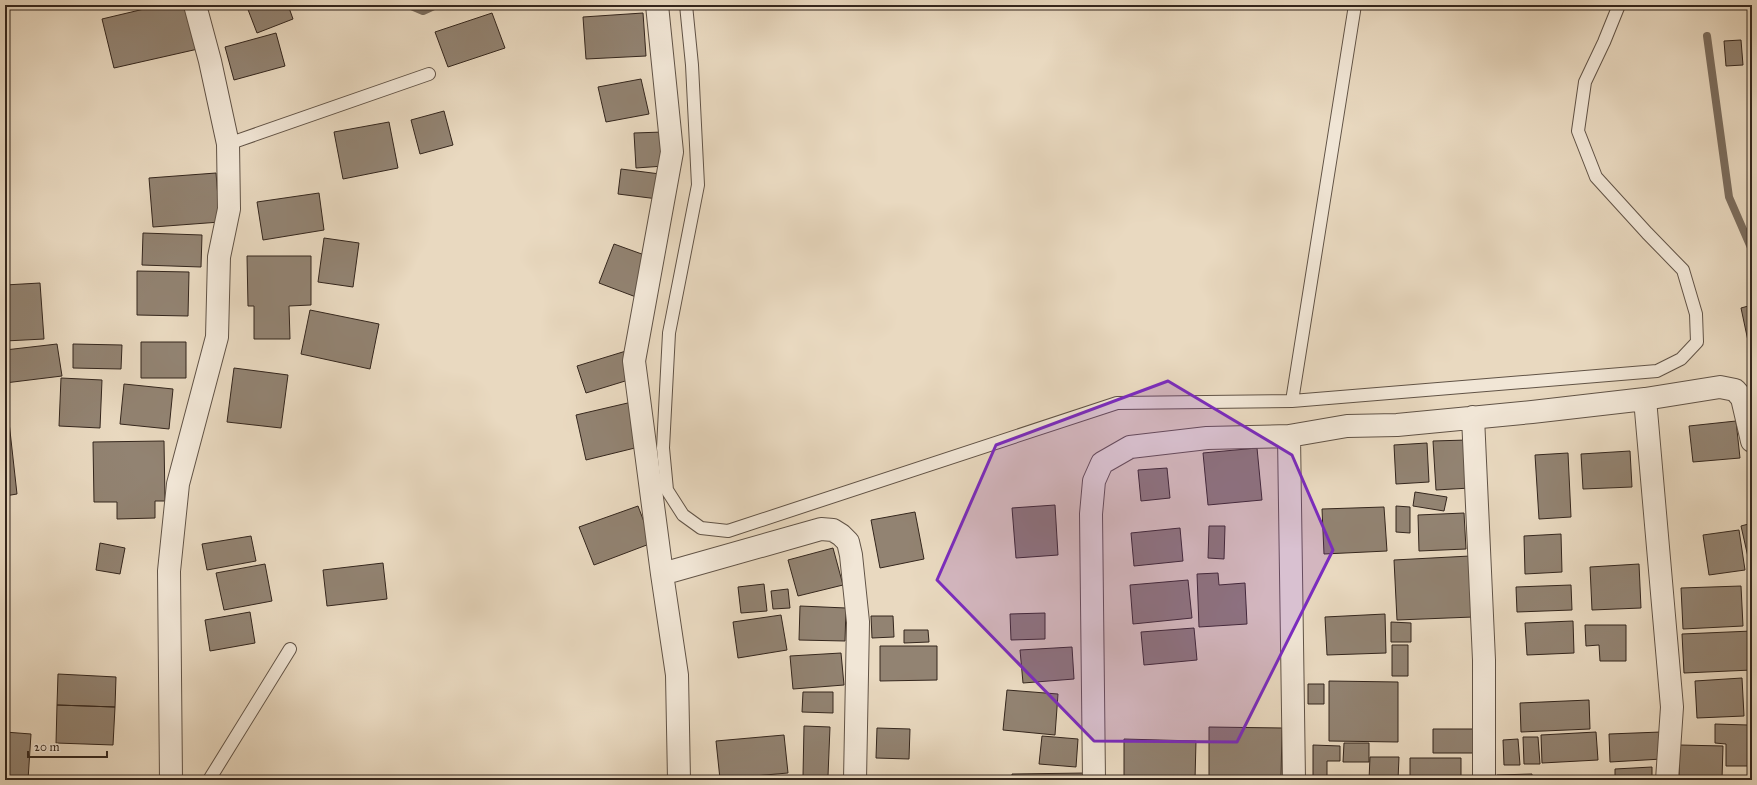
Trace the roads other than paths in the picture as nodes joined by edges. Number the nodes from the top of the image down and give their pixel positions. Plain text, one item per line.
1 (195, 5) edge
2 (657, 5) edge
3 (686, 5) edge
4 (1355, 5) edge
5 (1619, 5) edge
6 (429, 74) dead end
7 (228, 144) junction
8 (1645, 399) junction
9 (1292, 401) junction
10 (1473, 417) junction
11 (1289, 436) junction
12 (1752, 441) edge
13 (662, 574) junction
14 (290, 649) dead end
15 (171, 780) edge
16 (209, 780) edge
17 (679, 780) edge
18 (855, 780) edge
19 (1094, 780) edge
20 (1294, 780) edge
21 (1484, 780) edge
22 (1667, 780) edge

1 - 7 street
2 - 13 street
3 - 9 lane
4 - 9 lane
5 - 9 lane
6 - 7 lane
7 - 15 street
8 - 10 street
8 - 12 street
8 - 22 street
10 - 11 street
10 - 21 street
11 - 19 street
11 - 20 street
13 - 17 street
13 - 18 street
14 - 16 lane

